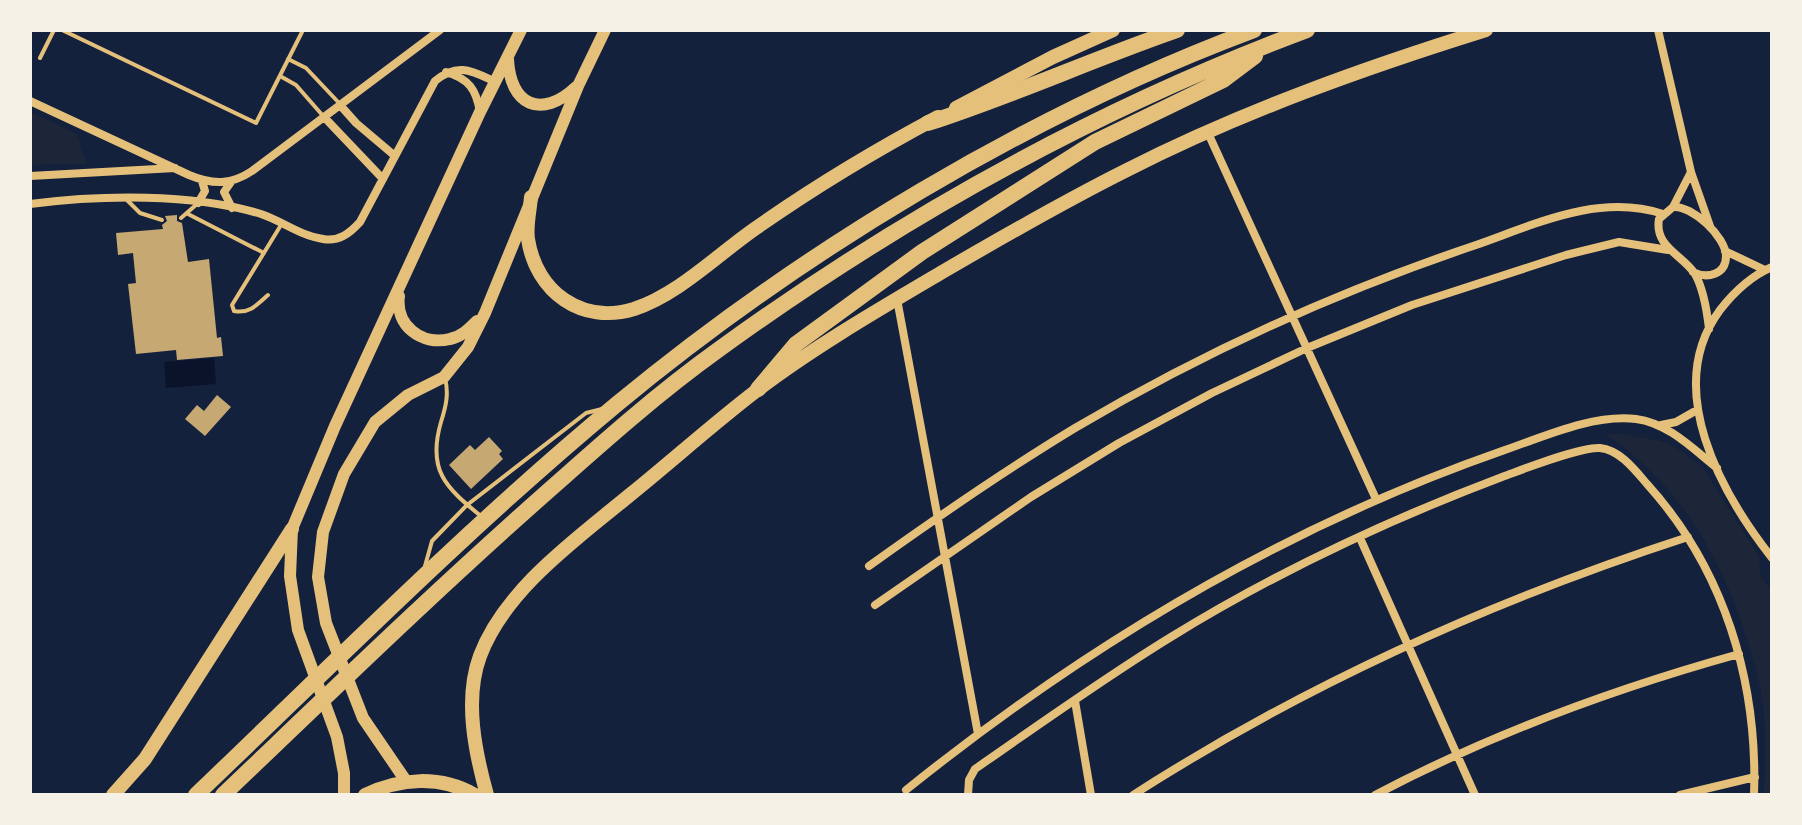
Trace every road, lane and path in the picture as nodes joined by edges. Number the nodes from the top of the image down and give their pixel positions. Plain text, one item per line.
1 (54, 30) edge
2 (62, 30) edge
3 (303, 30) edge
4 (440, 30) edge
5 (521, 30) edge
6 (605, 30) edge
7 (1113, 30) edge
8 (1177, 30) edge
9 (1254, 30) edge
10 (1307, 30) edge
11 (1486, 30) edge
12 (1658, 30) edge
13 (1271, 44) junction
14 (40, 58) dead end
15 (288, 59) junction
16 (508, 59) junction
17 (446, 72) junction
18 (280, 76) junction
19 (496, 82) junction
20 (578, 86) junction
21 (518, 96) junction
22 (30, 101) edge
23 (340, 105) junction
24 (480, 112) junction
25 (324, 117) junction
26 (928, 123) junction
27 (1208, 133) junction
28 (395, 156) junction
29 (176, 168) junction
30 (1691, 172) junction
31 (30, 176) edge
32 (383, 179) junction
33 (202, 181) junction
34 (232, 181) junction
35 (124, 197) junction
36 (531, 197) junction
37 (198, 203) junction
38 (30, 204) edge
39 (1673, 207) junction
40 (232, 208) junction
41 (188, 214) junction
42 (1663, 214) junction
43 (181, 218) dead end
44 (162, 220) dead end
45 (282, 223) junction
46 (1712, 231) junction
47 (1668, 250) junction
48 (1725, 251) junction
49 (264, 253) junction
50 (1769, 268) edge
51 (1693, 272) junction
52 (402, 281) junction
53 (268, 295) dead end
54 (897, 299) junction
55 (485, 313) junction
56 (1292, 316) junction
57 (1709, 329) junction
58 (1307, 348) junction
59 (444, 377) junction
60 (758, 389) junction
61 (616, 405) junction
62 (1697, 410) junction
63 (1661, 425) junction
64 (1717, 468) junction
65 (1376, 499) junction
66 (467, 505) junction
67 (938, 516) junction
68 (485, 520) junction
69 (292, 529) junction
70 (505, 529) junction
71 (1688, 537) junction
72 (1360, 538) junction
73 (945, 556) junction
74 (1772, 558) edge
75 (869, 566) dead end
76 (421, 579) junction
77 (875, 605) dead end
78 (1408, 645) junction
79 (1739, 654) junction
80 (1075, 701) junction
81 (978, 734) junction
82 (1457, 755) junction
83 (1755, 777) junction
84 (406, 781) junction
85 (906, 790) dead end
86 (113, 795) edge
87 (196, 795) edge
88 (223, 795) edge
89 (344, 795) edge
90 (365, 795) edge
91 (475, 795) edge
92 (487, 795) edge
93 (968, 795) edge
94 (1091, 795) edge
95 (1133, 795) edge
96 (1375, 795) edge
97 (1475, 795) edge
98 (1680, 795) edge
99 (1754, 795) edge

1 - 14 lane
2 - 18 lane
3 - 15 lane
4 - 23 street
5 - 16 main road
6 - 20 main road
7 - 26 main road
8 - 26 highway
9 - 61 highway
10 - 13 highway
11 - 27 main road
12 - 30 street
13 - 60 highway
13 - 70 highway
15 - 18 lane
15 - 23 lane
16 - 19 main road
16 - 21 main road
17 - 19 street
17 - 24 street
17 - 28 street
18 - 25 lane
19 - 21 main road
19 - 24 main road
20 - 21 main road
20 - 36 main road
22 - 29 street
23 - 25 street
23 - 28 street
24 - 52 main road
25 - 32 street
25 - 34 street
26 - 36 main road
27 - 54 main road
27 - 56 street
28 - 32 street
29 - 31 street
29 - 33 street
30 - 39 street
30 - 46 street
32 - 45 street
33 - 34 street
33 - 37 street
34 - 40 street
35 - 37 street
35 - 38 street
35 - 44 lane
36 - 55 main road
37 - 40 street
37 - 41 lane
39 - 42 street
39 - 46 street
40 - 45 street
41 - 43 lane
41 - 49 lane
42 - 47 street
42 - 56 street
45 - 49 lane
46 - 48 street
47 - 51 street
47 - 58 street
48 - 50 street
48 - 51 street
49 - 53 lane
50 - 57 street
51 - 57 street
52 - 55 main road
52 - 69 main road
54 - 60 main road
54 - 67 street
55 - 59 main road
56 - 58 street
56 - 67 street
57 - 62 street
58 - 65 street
58 - 73 street
59 - 66 lane
59 - 84 main road
60 - 92 main road
61 - 66 lane
61 - 68 highway
62 - 63 street
62 - 64 street
63 - 64 street
63 - 65 street
64 - 74 street
65 - 81 street
66 - 68 lane
66 - 76 lane
67 - 73 street
67 - 75 street
68 - 70 lane
68 - 76 highway
69 - 86 main road
69 - 89 main road
70 - 88 highway
71 - 72 street
71 - 78 street
71 - 79 street
72 - 78 street
72 - 80 street
73 - 77 street
73 - 81 street
76 - 87 highway
78 - 82 street
78 - 95 street
79 - 82 street
79 - 83 street
80 - 93 street
80 - 94 street
81 - 85 street
82 - 96 street
82 - 97 street
83 - 98 street
83 - 99 street
84 - 90 main road
84 - 91 main road

